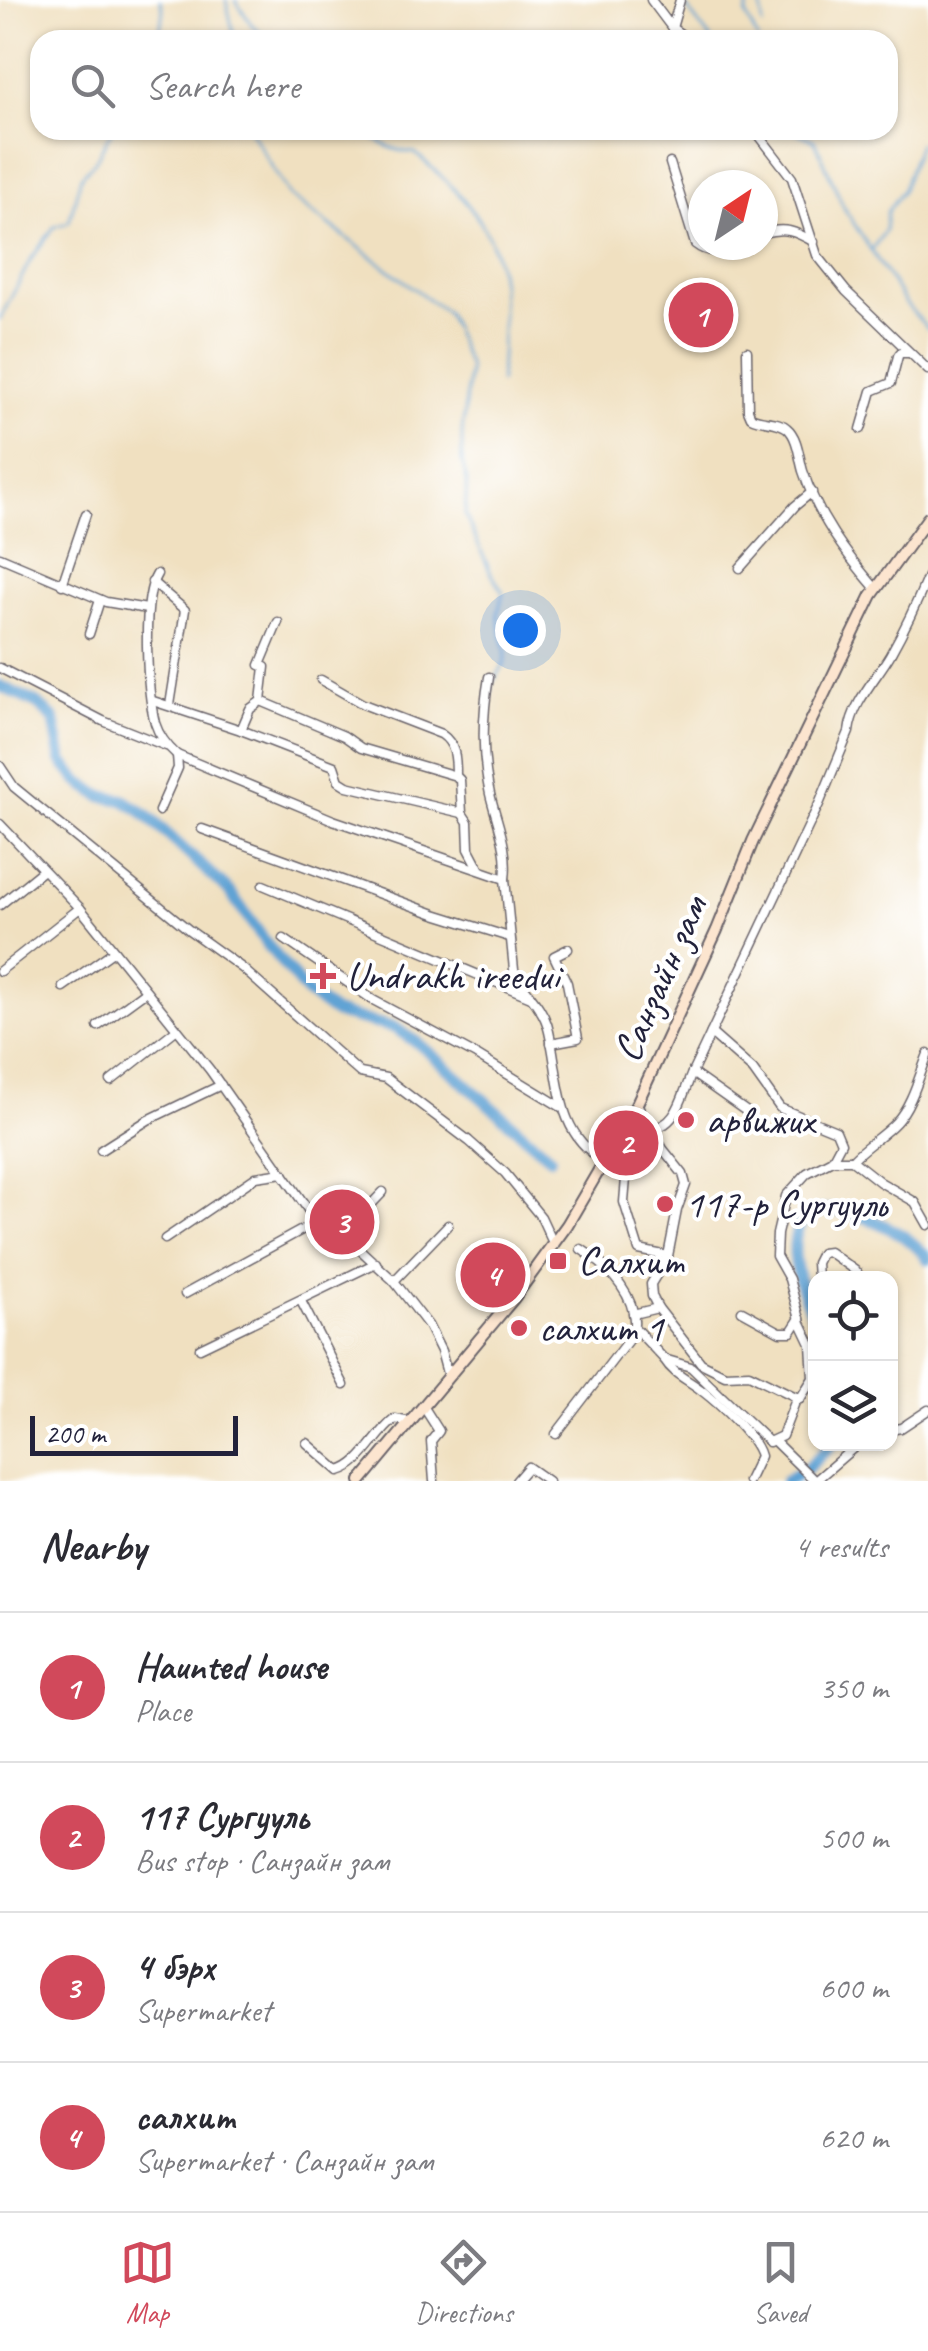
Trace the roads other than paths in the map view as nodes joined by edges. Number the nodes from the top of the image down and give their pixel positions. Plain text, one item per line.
1 (651, 0) edge
2 (679, 2) edge
3 (672, 28) junction
4 (675, 30) edge
5 (763, 140) edge
6 (670, 163) dead end
7 (688, 221) edge
8 (778, 228) edge
9 (814, 242) junction
10 (747, 350) dead end
11 (909, 352) junction
12 (928, 370) edge
13 (862, 430) dead end
14 (812, 492) junction
15 (86, 514) dead end
16 (928, 518) edge
17 (0, 557) edge
18 (740, 568) dead end
19 (928, 576) edge
20 (62, 585) junction
21 (876, 588) junction
22 (924, 595) edge
23 (100, 600) junction
24 (147, 610) junction
25 (278, 622) dead end
26 (89, 634) dead end
27 (0, 668) edge
28 (488, 677) dead end
29 (321, 680) dead end
30 (261, 700) junction
31 (153, 701) junction
32 (170, 705) junction
33 (241, 730) junction
34 (166, 746) junction
35 (177, 755) junction
36 (0, 766) edge
37 (456, 776) junction
38 (159, 811) dead end
39 (462, 813) junction
40 (202, 829) dead end
41 (2, 831) edge
42 (479, 868) junction
43 (43, 870) junction
44 (506, 879) junction
45 (263, 886) dead end
46 (0, 905) edge
47 (80, 908) junction
48 (509, 936) junction
49 (284, 938) dead end
50 (568, 949) dead end
51 (114, 951) junction
52 (0, 971) edge
53 (62, 987) dead end
54 (146, 991) junction
55 (536, 998) junction
56 (98, 1026) dead end
57 (177, 1030) junction
58 (711, 1033) junction
59 (551, 1044) junction
60 (928, 1054) edge
61 (692, 1073) junction
62 (111, 1080) dead end
63 (221, 1086) junction
64 (636, 1104) junction
65 (562, 1108) junction
66 (750, 1114) dead end
67 (648, 1128) junction
68 (101, 1150) dead end
69 (603, 1160) junction
70 (832, 1160) junction
71 (852, 1160) junction
72 (282, 1173) junction
73 (383, 1192) dead end
74 (320, 1220) junction
75 (448, 1225) dead end
76 (928, 1225) edge
77 (343, 1234) junction
78 (165, 1239) dead end
79 (554, 1244) junction
80 (581, 1250) dead end
81 (668, 1256) junction
82 (376, 1263) junction
83 (817, 1271) edge
84 (856, 1271) edge
85 (394, 1281) junction
86 (185, 1294) dead end
87 (301, 1301) junction
88 (658, 1308) junction
89 (742, 1310) dead end
90 (633, 1314) junction
91 (800, 1318) junction
92 (634, 1327) junction
93 (200, 1348) dead end
94 (664, 1360) junction
95 (448, 1376) junction
96 (344, 1385) dead end
97 (797, 1397) junction
98 (424, 1406) junction
99 (928, 1410) edge
100 (410, 1422) junction
101 (898, 1429) edge
102 (556, 1434) dead end
103 (774, 1441) junction
104 (307, 1443) dead end
105 (850, 1451) edge
106 (360, 1481) edge
107 (434, 1481) edge
108 (516, 1481) edge
109 (548, 1481) edge
110 (748, 1481) edge
111 (815, 1481) edge

1 - 3 street
2 - 3 street
3 - 4 street
5 - 9 street
6 - 7 street
8 - 9 street
9 - 11 street
10 - 14 street
11 - 12 street
11 - 13 street
14 - 18 street
14 - 21 street
15 - 20 street
16 - 21 main road, Санзайн зам
17 - 20 street
19 - 22 street
20 - 23 street
21 - 64 main road, Санзайн зам
22 - 58 street
23 - 24 street
23 - 26 street
24 - 31 street
24 - 32 street
25 - 30 street
27 - 34 street
28 - 44 street
29 - 37 street
30 - 33 street
30 - 37 street
31 - 32 street
31 - 34 street
32 - 33 street
33 - 39 street
34 - 35 street
35 - 38 street
35 - 42 street
36 - 79 street
37 - 39 street
39 - 42 street
40 - 48 street
41 - 43 street
42 - 44 street
43 - 46 street
43 - 47 street
44 - 48 street
45 - 55 street
47 - 51 street
47 - 52 street
48 - 55 street
49 - 65 street
50 - 59 street
51 - 53 street
51 - 54 street
54 - 56 street
54 - 57 street
55 - 59 street
57 - 62 street
57 - 63 street
58 - 61 street
58 - 70 street
59 - 65 street
60 - 71 street
61 - 66 street
61 - 67 street
63 - 68 street
63 - 72 street
64 - 67 street
64 - 69 main road, Санзайн зам
65 - 69 street
67 - 81 street
67 - 81 street
69 - 79 main road, Санзайн зам
70 - 71 street
70 - 91 street
71 - 76 street
72 - 74 street
72 - 78 street
73 - 77 street
74 - 77 street
74 - 86 street
75 - 85 street
77 - 82 street
79 - 95 main road, Санзайн зам
80 - 90 street
81 - 88 street
82 - 85 street
82 - 87 street
83 - 84 street
85 - 95 street
87 - 93 street
87 - 96 street
88 - 90 street
88 - 97 street
89 - 91 street
90 - 92 street
91 - 97 street
92 - 94 street
92 - 102 street
94 - 103 street
94 - 110 street
95 - 98 main road, Санзайн зам
97 - 103 street
98 - 100 main road, Санзайн зам
98 - 107 street
99 - 101 street
100 - 104 street
100 - 106 main road, Санзайн зам
103 - 111 street
105 - 111 street
108 - 109 street

